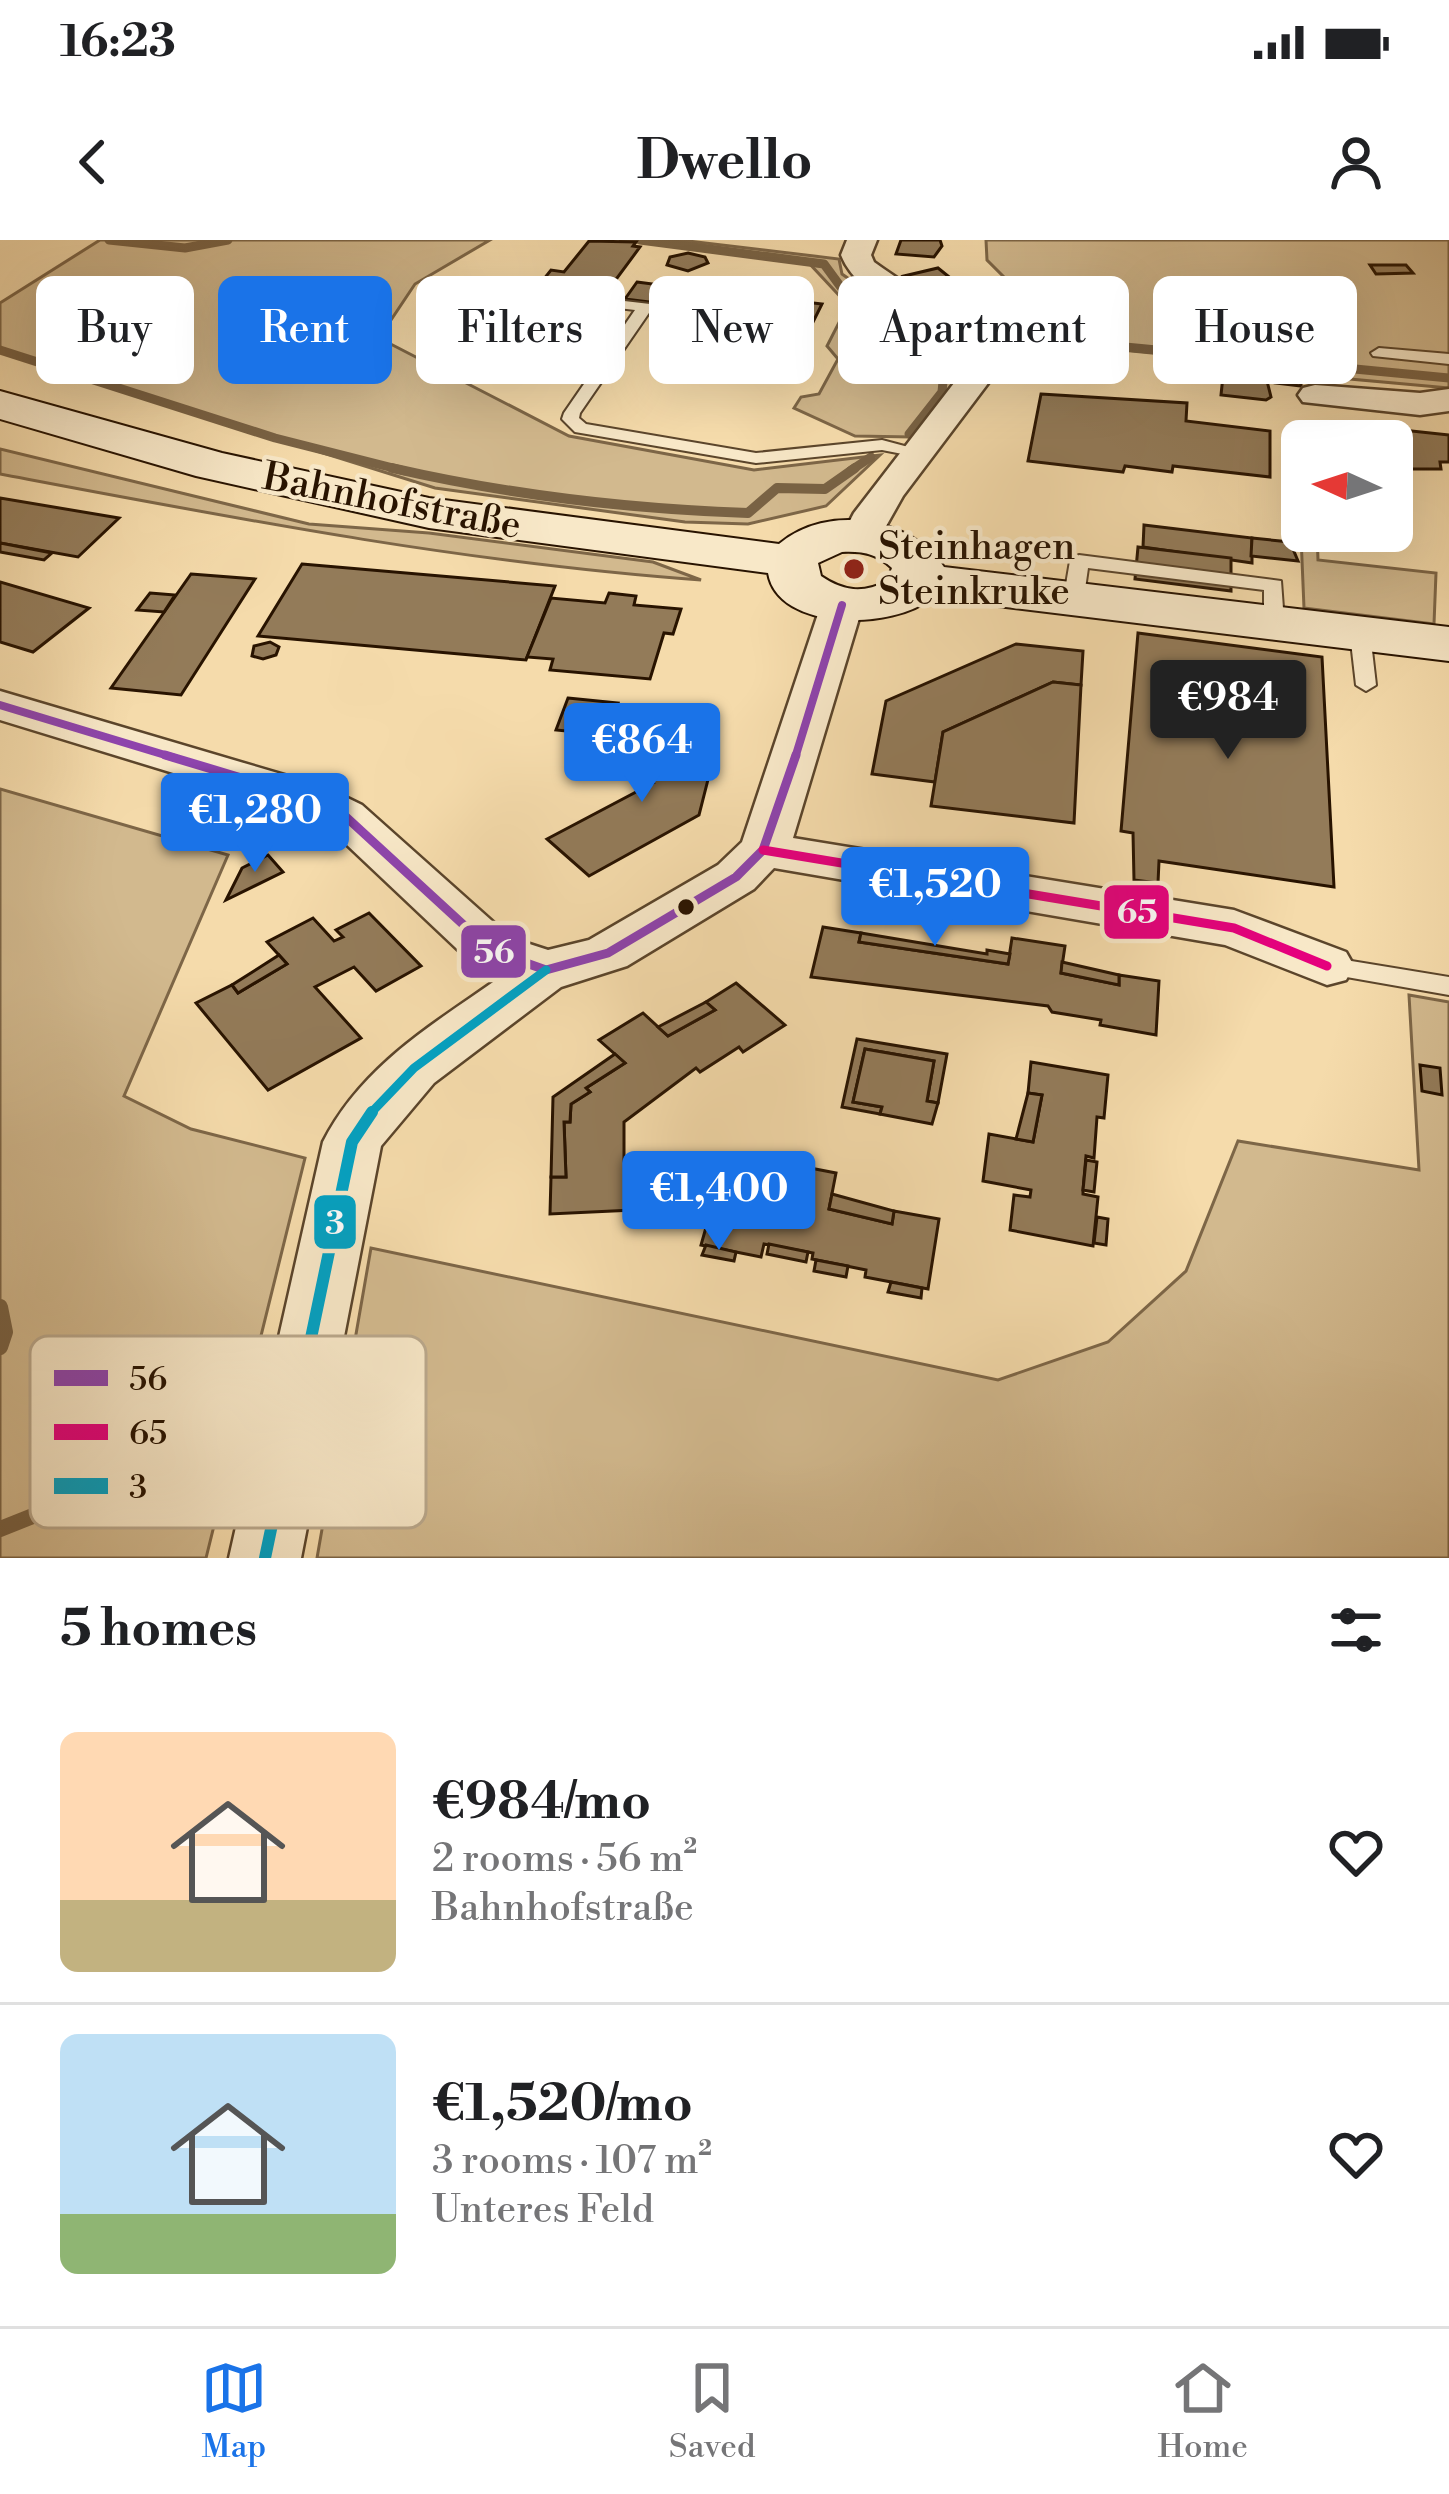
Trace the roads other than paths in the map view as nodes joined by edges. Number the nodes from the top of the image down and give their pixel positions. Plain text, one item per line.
1 (862, 240) edge
2 (625, 305) edge
3 (625, 336) edge
4 (1379, 353) dead end
5 (1449, 359) edge
6 (592, 384) edge
7 (1315, 395) dead end
8 (1449, 400) edge
9 (0, 405) edge
10 (918, 452) junction
11 (862, 536) junction
12 (792, 561) junction
13 (917, 580) junction
14 (842, 605) junction
15 (1449, 644) edge
16 (2, 706) edge
17 (763, 850) junction
18 (1328, 966) joint
19 (545, 970) junction
20 (1449, 986) edge
21 (312, 1336) edge
22 (272, 1528) edge
23 (266, 1558) edge

1 - 10 street
2 - 3 lane
4 - 5 lane
6 - 10 lane
7 - 8 street
9 - 12 street, Bahnhofstraße
10 - 11 street
11 - 12 street
11 - 13 street
12 - 14 street
13 - 14 street
13 - 15 street
14 - 17 street
16 - 19 street
17 - 18 street
17 - 19 street
18 - 20 lane
19 - 21 street
22 - 23 street

